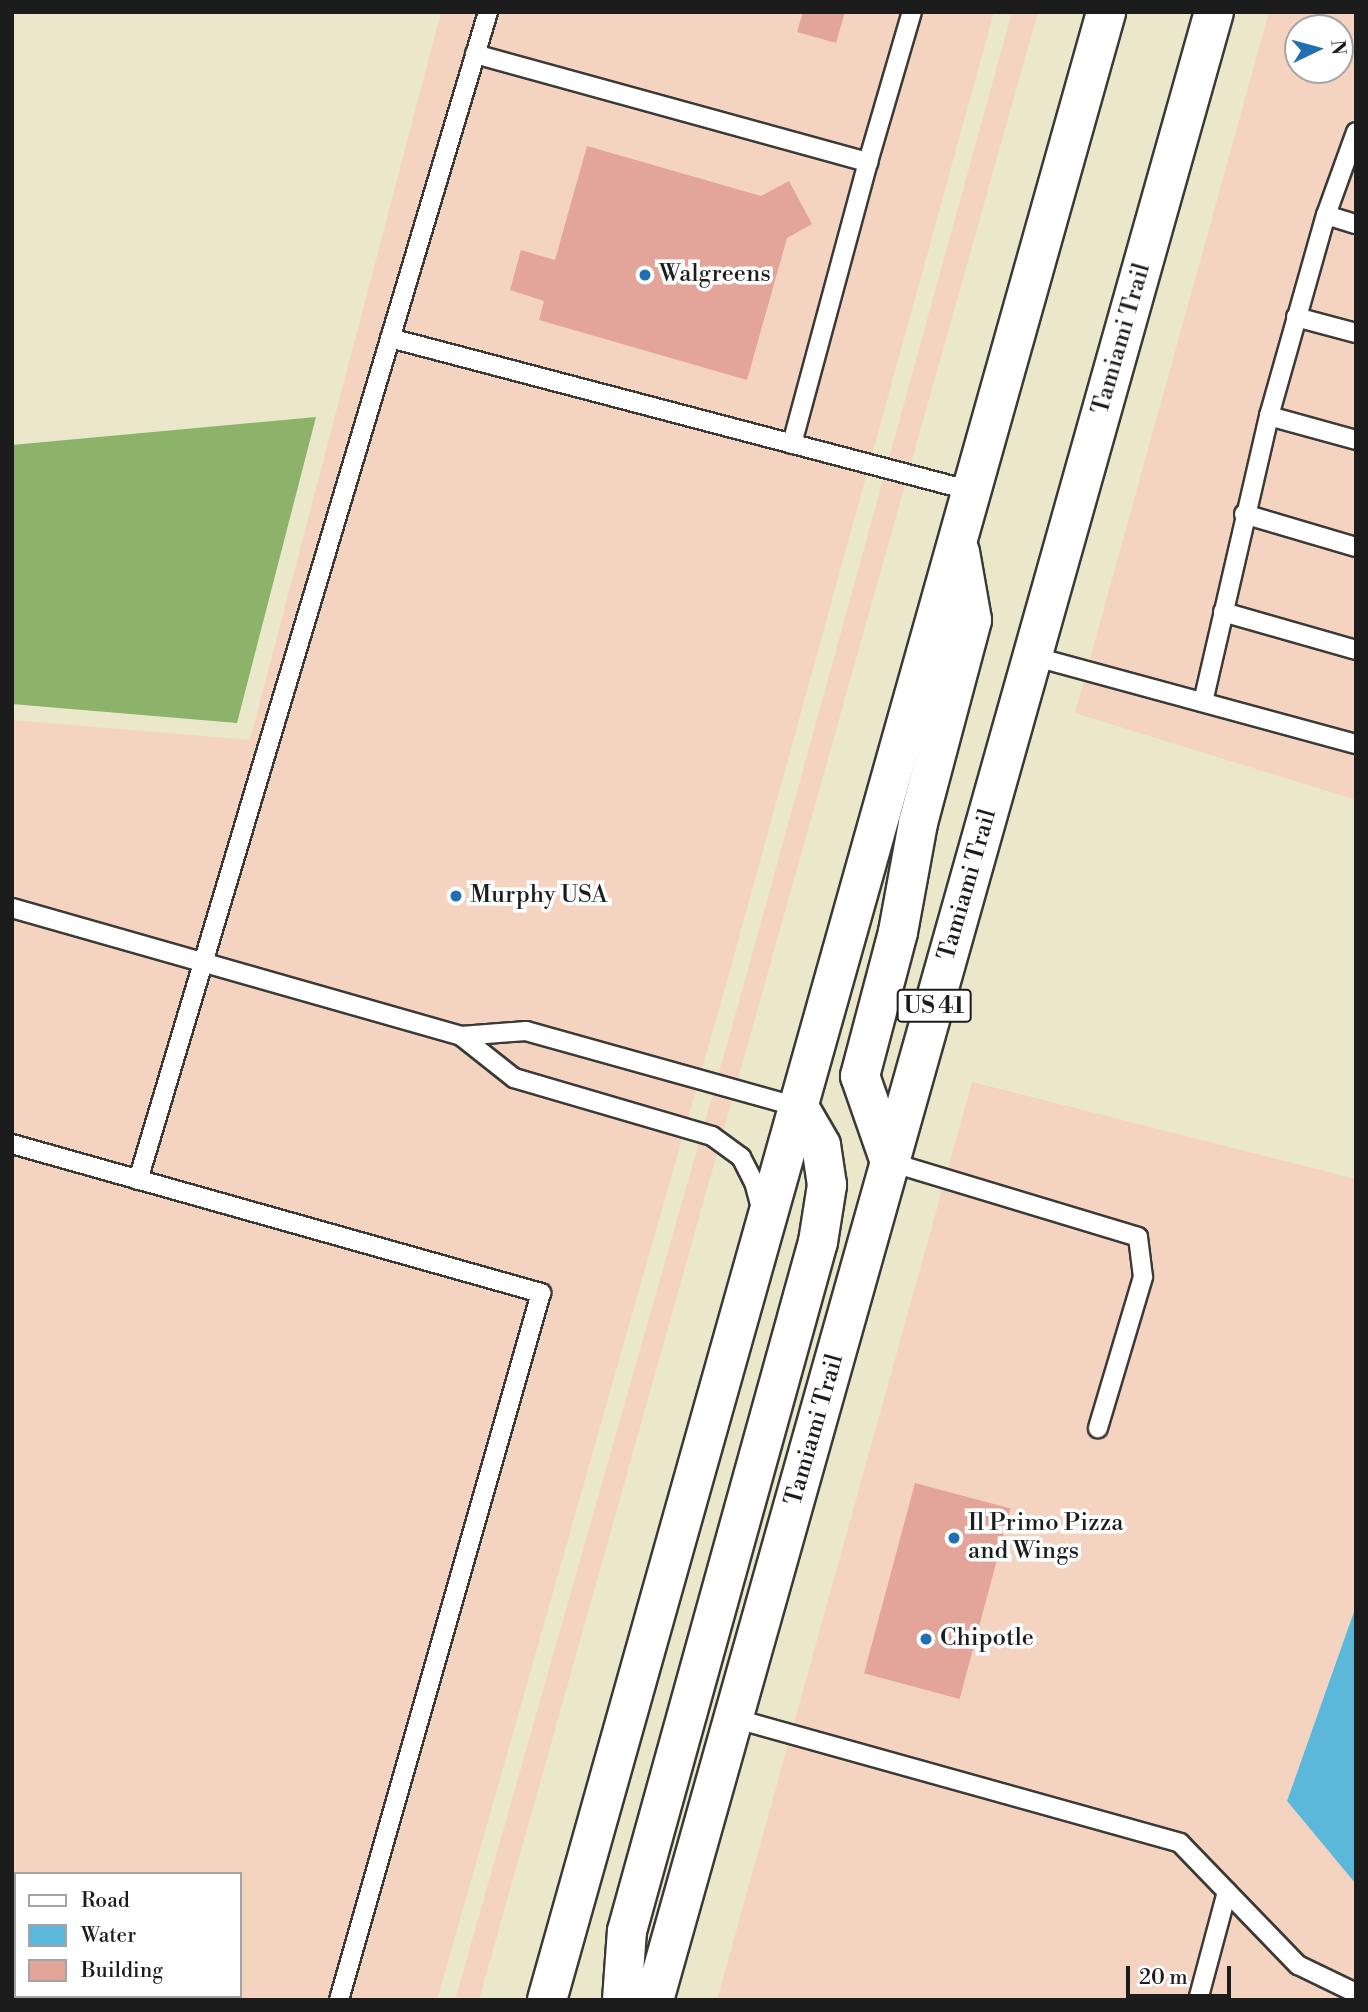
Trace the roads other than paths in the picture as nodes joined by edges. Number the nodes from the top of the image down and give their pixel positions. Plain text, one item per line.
1 (488, 12) edge
2 (912, 12) edge
3 (1106, 12) edge
4 (1214, 12) edge
5 (475, 54) junction
6 (1356, 132) edge
7 (868, 162) junction
8 (1326, 215) junction
9 (1356, 223) edge
10 (1296, 317) junction
11 (1356, 333) edge
12 (390, 338) junction
13 (1269, 416) junction
14 (1356, 440) edge
15 (792, 444) junction
16 (972, 491) junction
17 (1244, 514) junction
18 (958, 540) junction
19 (1356, 547) edge
20 (1223, 612) junction
21 (1356, 650) edge
22 (1032, 656) junction
23 (1203, 702) junction
24 (1356, 744) edge
25 (12, 908) edge
26 (202, 962) junction
27 (461, 1036) junction
28 (799, 1107) junction
29 (12, 1144) edge
30 (890, 1162) junction
31 (138, 1180) junction
32 (766, 1224) junction
33 (1098, 1428) dead end
34 (733, 1718) junction
35 (1227, 1892) junction
36 (1356, 1993) edge
37 (339, 2000) edge
38 (547, 2000) edge
39 (622, 2000) edge
40 (654, 2000) edge
41 (1198, 2000) edge

1 - 5 lane
2 - 7 lane
3 - 16 main road
4 - 22 main road, Tamiami Trail / US 41
5 - 7 lane
5 - 12 lane
6 - 8 lane
7 - 15 lane
8 - 9 lane
8 - 10 lane
10 - 11 lane
10 - 13 lane
12 - 15 lane
12 - 26 lane
13 - 14 lane
13 - 17 lane
15 - 16 lane
16 - 18 main road
17 - 19 lane
17 - 20 lane
18 - 28 main road
18 - 30 main road
20 - 21 lane
20 - 23 lane
22 - 23 lane
22 - 30 main road, Tamiami Trail / US 41
23 - 24 lane
25 - 26 lane
26 - 27 lane
26 - 31 lane
27 - 28 lane
27 - 32 lane
28 - 32 main road
28 - 39 main road
29 - 31 lane
30 - 33 lane
30 - 34 main road, Tamiami Trail / US 41
31 - 37 lane
32 - 38 main road
34 - 35 lane
34 - 40 main road, Tamiami Trail / US 41
35 - 36 lane
35 - 41 lane

